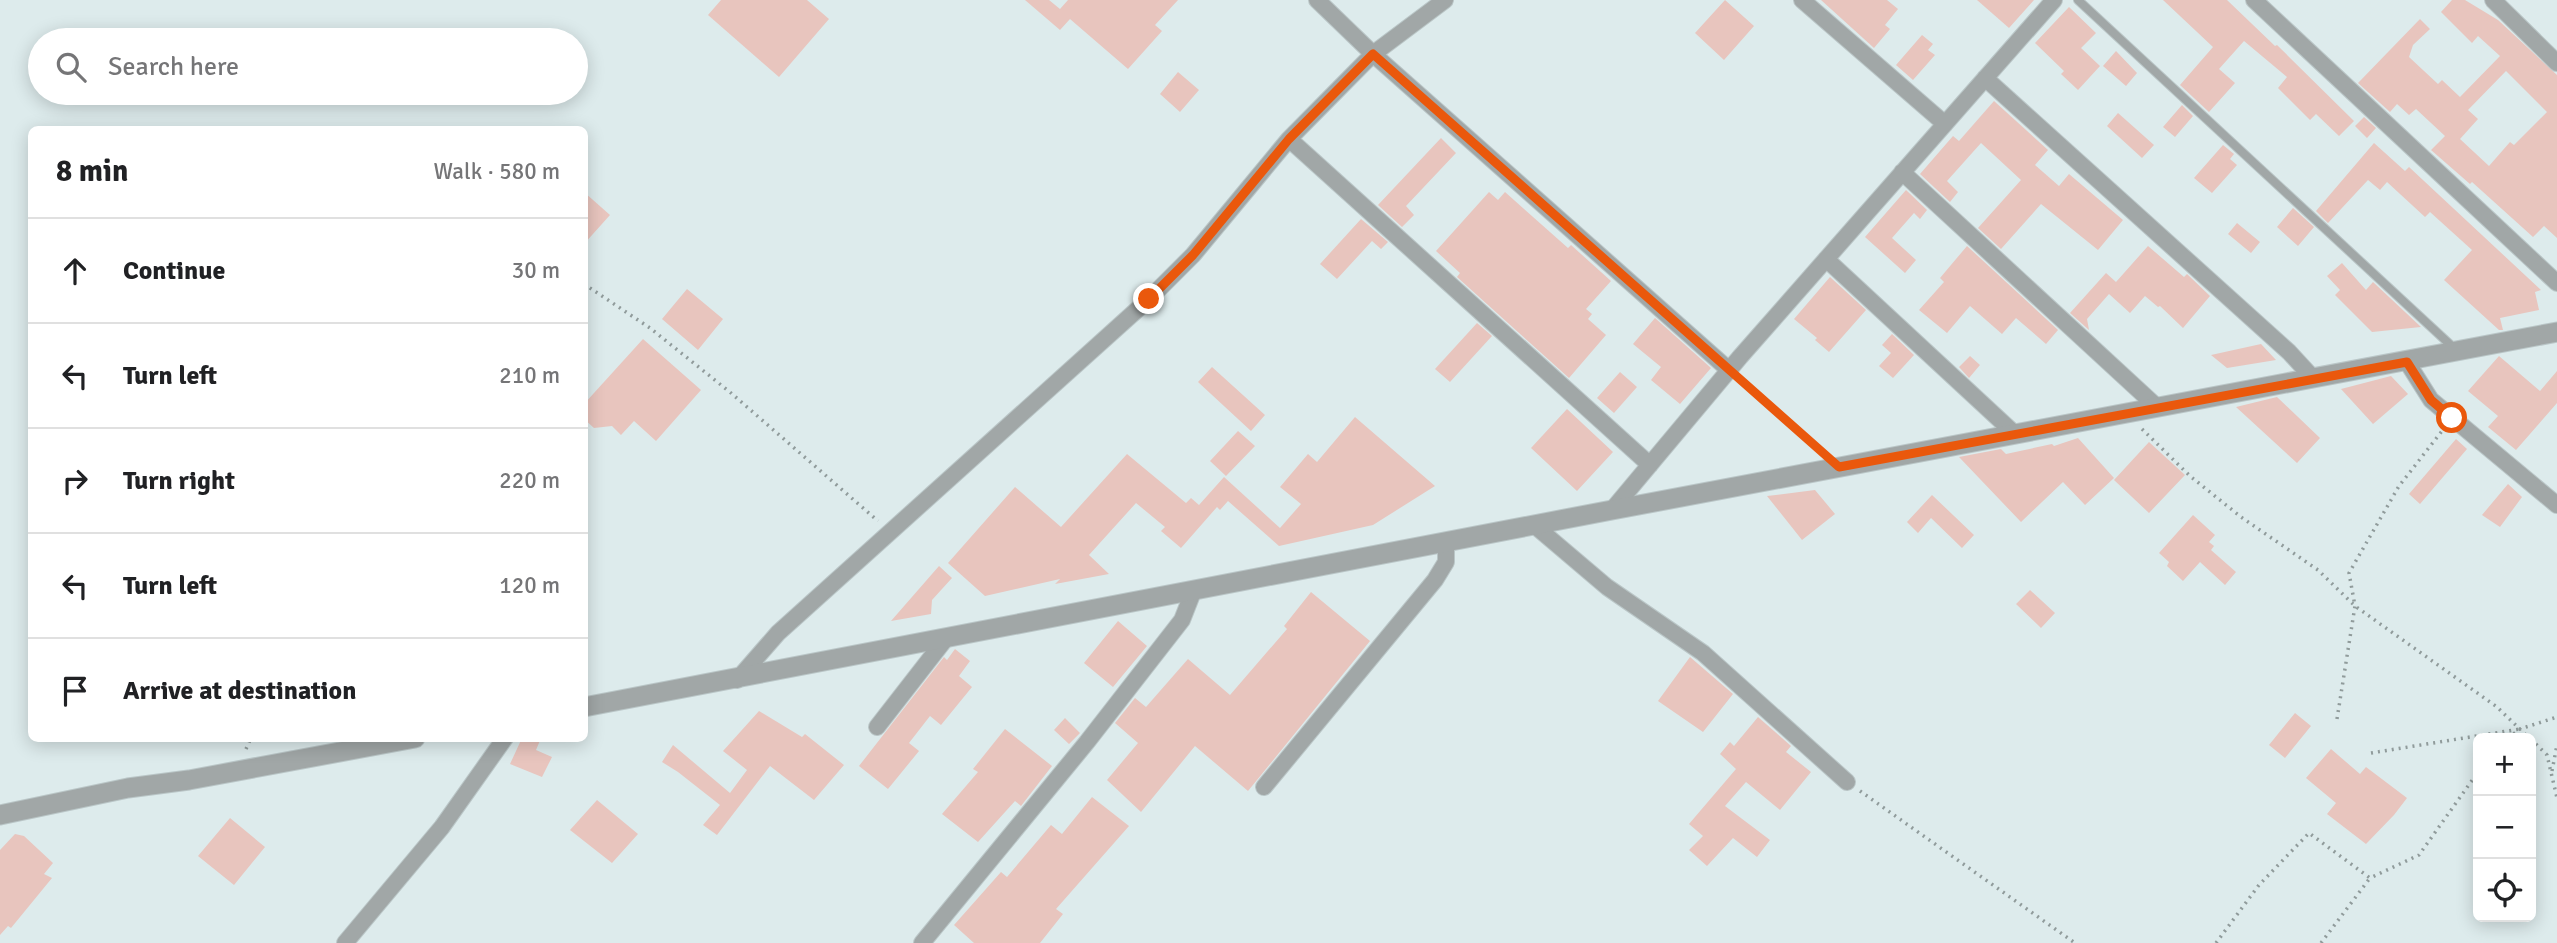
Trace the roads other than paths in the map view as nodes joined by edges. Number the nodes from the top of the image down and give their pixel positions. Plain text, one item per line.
1 (1317, 0) edge
2 (1445, 0) edge
3 (1802, 0) edge
4 (2054, 0) edge
5 (2078, 0) edge
6 (2254, 0) edge
7 (2493, 0) edge
8 (1373, 54) junction
9 (2557, 63) edge
10 (1985, 78) junction
11 (1945, 124) junction
12 (1289, 139) junction
13 (1902, 172) junction
14 (1826, 259) junction
15 (2557, 283) edge
16 (2557, 332) edge
17 (2458, 352) junction
18 (2407, 362) junction
19 (1729, 370) junction
20 (2313, 378) junction
21 (2157, 407) junction
22 (2015, 434) junction
23 (1650, 465) junction
24 (2557, 505) edge
25 (1612, 510) junction
26 (1534, 525) junction
27 (1446, 543) junction
28 (1193, 592) junction
29 (947, 637) junction
30 (737, 680) junction
31 (588, 707) edge
32 (877, 727) dead end
33 (393, 742) edge
34 (502, 742) edge
35 (1847, 782) road end
36 (1264, 787) dead end
37 (0, 815) edge
38 (345, 943) edge
39 (922, 943) edge

1 - 8 street
2 - 8 street
3 - 11 street
4 - 10 street
5 - 17 lane
6 - 15 street
7 - 9 street
8 - 12 street
8 - 19 street
10 - 11 street
10 - 20 street
11 - 13 street
12 - 23 street
12 - 30 street
13 - 14 street
13 - 21 street
14 - 19 street
14 - 22 street
16 - 17 street
17 - 18 street
18 - 20 street
18 - 24 street
19 - 23 street
20 - 21 street
21 - 22 street
22 - 25 street
23 - 25 street
25 - 26 street
26 - 27 street
26 - 35 street
27 - 28 street
27 - 36 street
28 - 29 street
28 - 39 street
29 - 30 street
29 - 32 street
30 - 31 street
33 - 37 street
34 - 38 street

